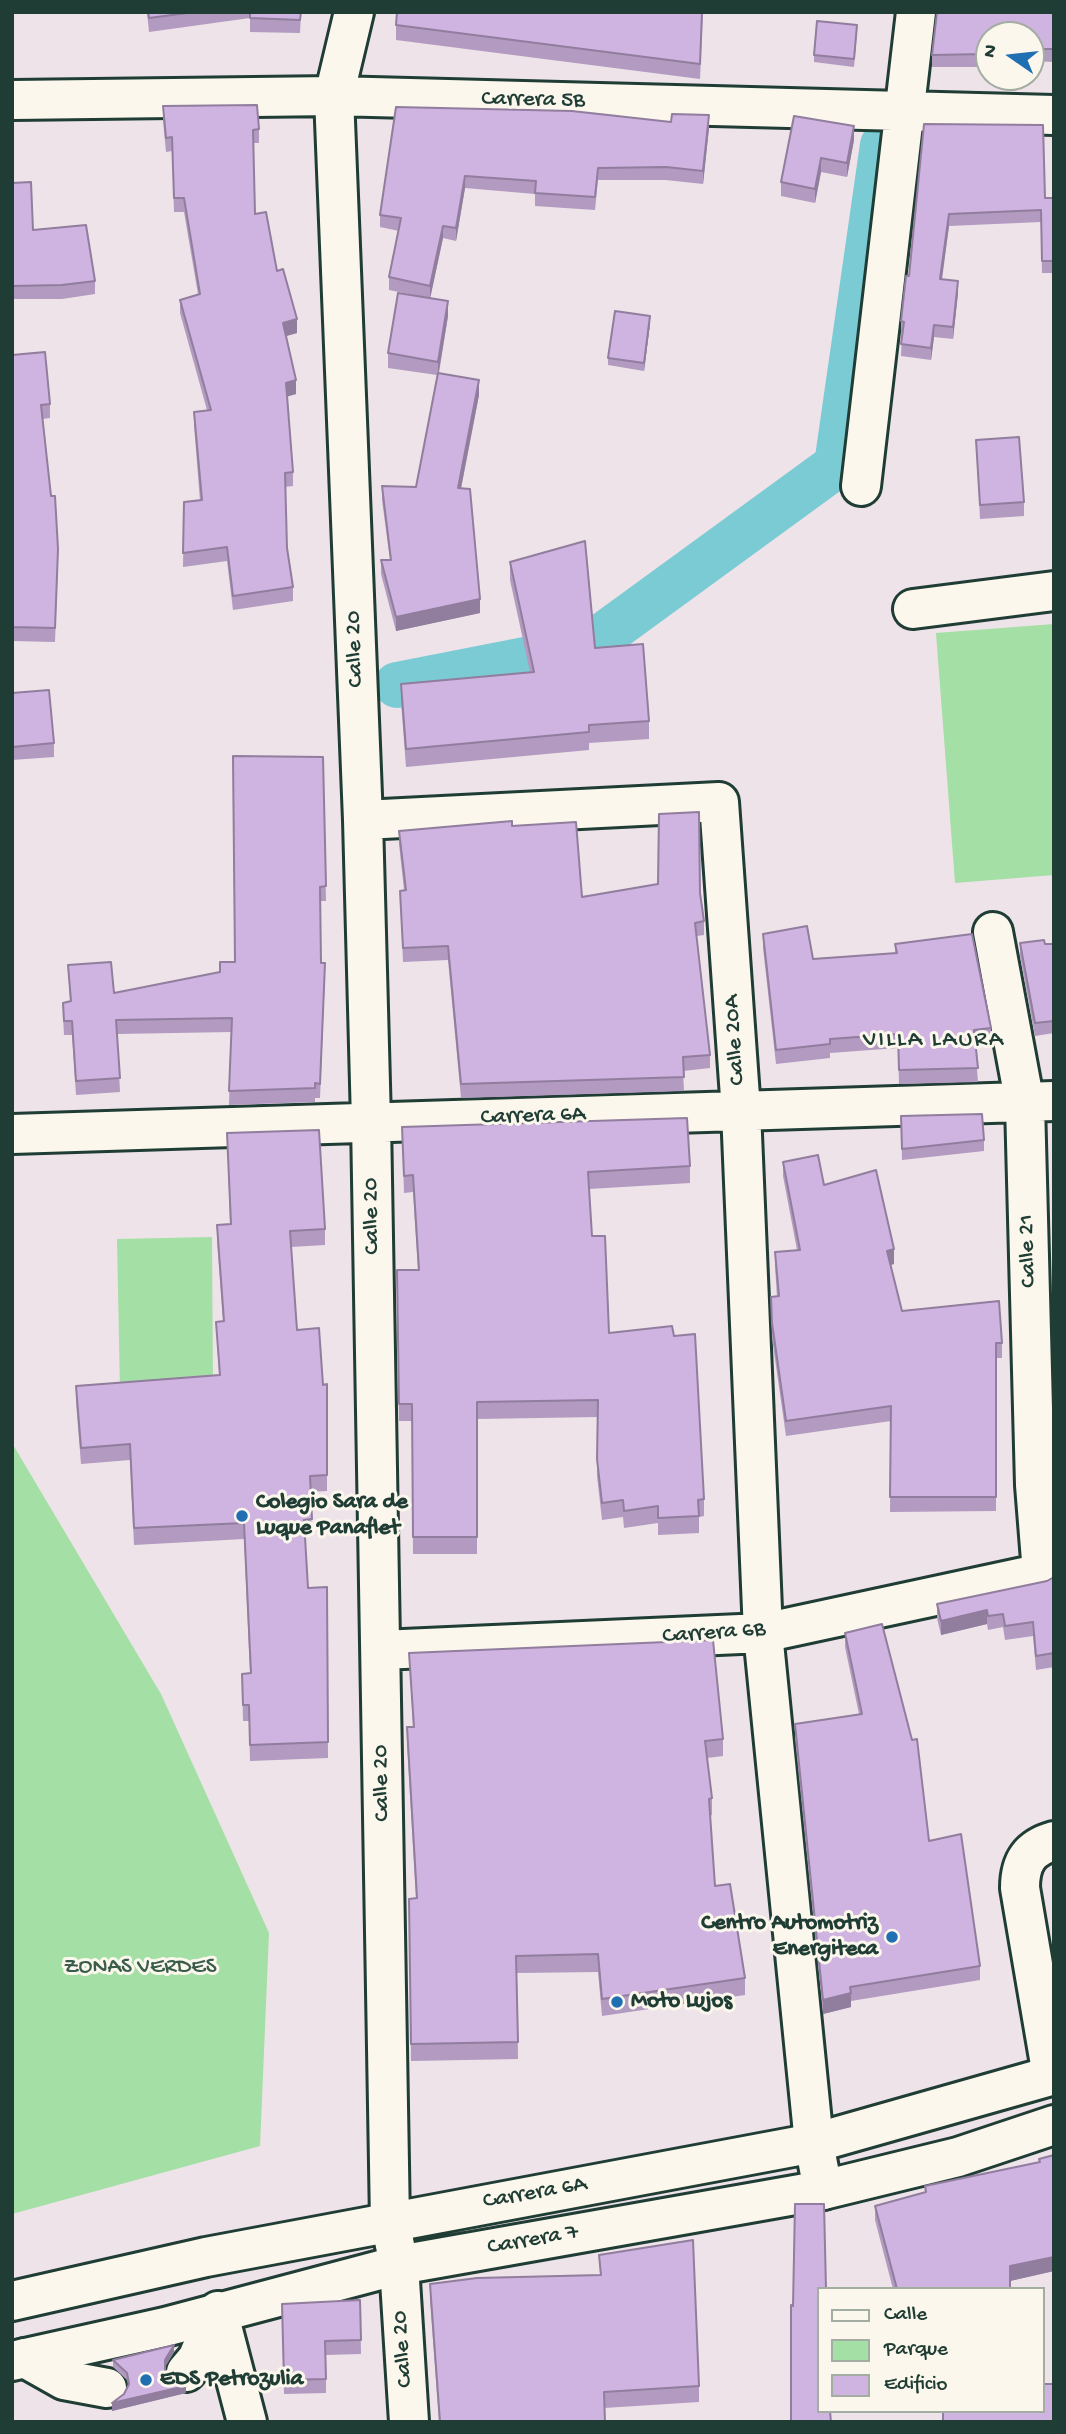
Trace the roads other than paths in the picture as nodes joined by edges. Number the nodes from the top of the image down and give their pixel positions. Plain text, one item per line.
1 (354, 12) edge
2 (916, 12) edge
3 (334, 96) junction
4 (12, 100) edge
5 (905, 111) junction
6 (1054, 115) edge
7 (861, 486) dead end
8 (1054, 591) edge
9 (913, 609) dead end
10 (363, 820) junction
11 (993, 932) dead end
12 (1039, 1102) edge
13 (741, 1111) junction
14 (371, 1121) junction
15 (12, 1134) edge
16 (1054, 1186) edge
17 (1042, 1573) joint
18 (763, 1633) junction
19 (382, 1650) junction
20 (1054, 1841) edge
21 (1046, 1984) edge
22 (1053, 2075) edge
23 (1054, 2125) edge
24 (814, 2143) junction
25 (823, 2190) junction
26 (390, 2221) junction
27 (399, 2265) junction
28 (12, 2301) edge
29 (218, 2311) junction
30 (19, 2360) edge
31 (186, 2372) dead end
32 (107, 2388) dead end
33 (247, 2422) edge
34 (409, 2422) edge

1 - 3 street, Calle 20
2 - 5 street
3 - 4 street, Carrera 5B
3 - 5 street, Carrera 5B
3 - 10 street, Calle 20
5 - 6 street, Carrera 5B
5 - 7 street
8 - 9 street
10 - 13 street, Calle 20A
10 - 14 street, Calle 20
11 - 12 street, Calle 21
12 - 13 street, Carrera 6A
12 - 16 street
12 - 17 street, Calle 21
13 - 14 street, Carrera 6A
13 - 18 street, Calle 20A
14 - 15 street, Carrera 6A
14 - 19 street, Calle 20
17 - 18 street, Carrera 6B
18 - 19 street, Carrera 6B
18 - 24 street, Calle 20A
19 - 26 street, Calle 20
20 - 21 street
21 - 22 street
22 - 24 street, Carrera 6A
23 - 25 street, Carrera 7
24 - 25 street, Calle 20A
24 - 26 street, Carrera 6A
25 - 27 street, Carrera 7
26 - 27 street, Calle 20
26 - 28 street, Carrera 6A
27 - 29 street, Carrera 7
27 - 34 street, Calle 20
29 - 30 street, Carrera 7
29 - 31 street
29 - 33 street
30 - 32 street

